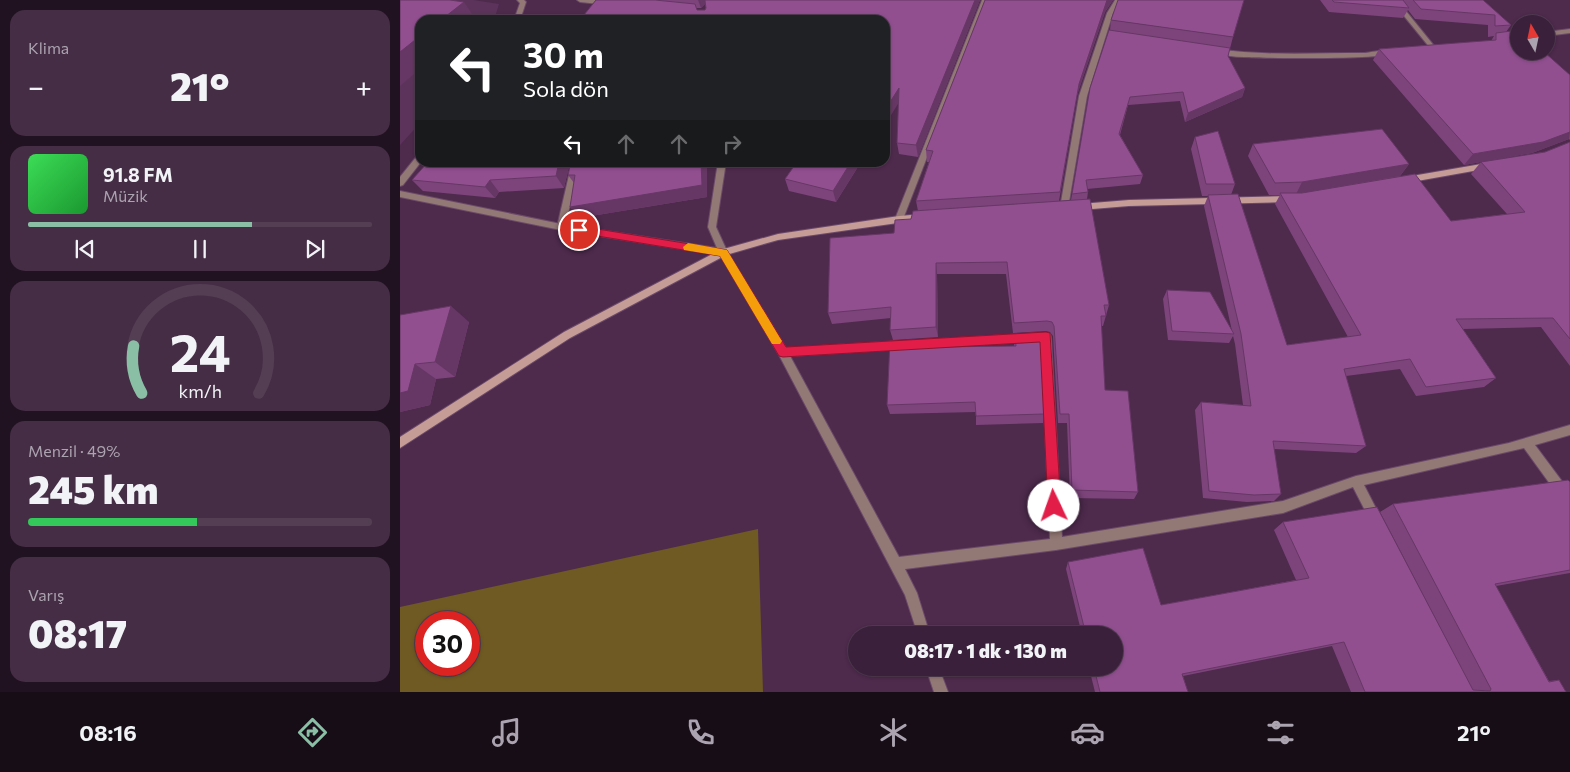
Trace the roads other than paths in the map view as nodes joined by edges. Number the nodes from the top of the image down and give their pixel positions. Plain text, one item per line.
1 (520, 0) edge
2 (580, 0) edge
3 (985, 0) edge
4 (1118, 0) edge
5 (1394, 0) edge
6 (618, 4) edge
7 (519, 15) edge
8 (1570, 31) edge
9 (1555, 33) edge
10 (1104, 35) junction
11 (1114, 37) edge
12 (1442, 46) edge
13 (1433, 48) junction
14 (1203, 49) edge
15 (1423, 49) edge
16 (1395, 52) edge
17 (415, 164) edge
18 (1496, 165) edge
19 (575, 167) edge
20 (721, 167) edge
21 (1401, 181) edge
22 (400, 183) edge
23 (400, 194) edge
24 (1296, 199) edge
25 (1059, 208) joint
26 (928, 217) edge
27 (899, 219) junction
28 (561, 227) junction
29 (723, 252) junction
30 (783, 352) junction
31 (1570, 430) edge
32 (400, 443) edge
33 (1527, 443) junction
34 (1356, 481) junction
35 (1570, 502) edge
36 (1383, 534) edge
37 (1056, 544) junction
38 (895, 564) junction
39 (921, 626) edge
40 (936, 676) edge
41 (941, 692) edge

1 - 7 street
2 - 6 street
3 - 27 street
4 - 10 street
5 - 13 street
8 - 9 street
10 - 11 street
10 - 25 street
12 - 13 street
13 - 15 street
14 - 16 street
17 - 22 street
18 - 21 street
19 - 28 street
20 - 29 street
23 - 28 street
24 - 25 street
26 - 27 street
27 - 29 street
28 - 29 street
29 - 30 street
29 - 32 street
30 - 37 street
30 - 38 street
31 - 33 street
33 - 34 street
33 - 35 street
34 - 36 street
34 - 37 street
37 - 38 street
38 - 39 street
40 - 41 street

